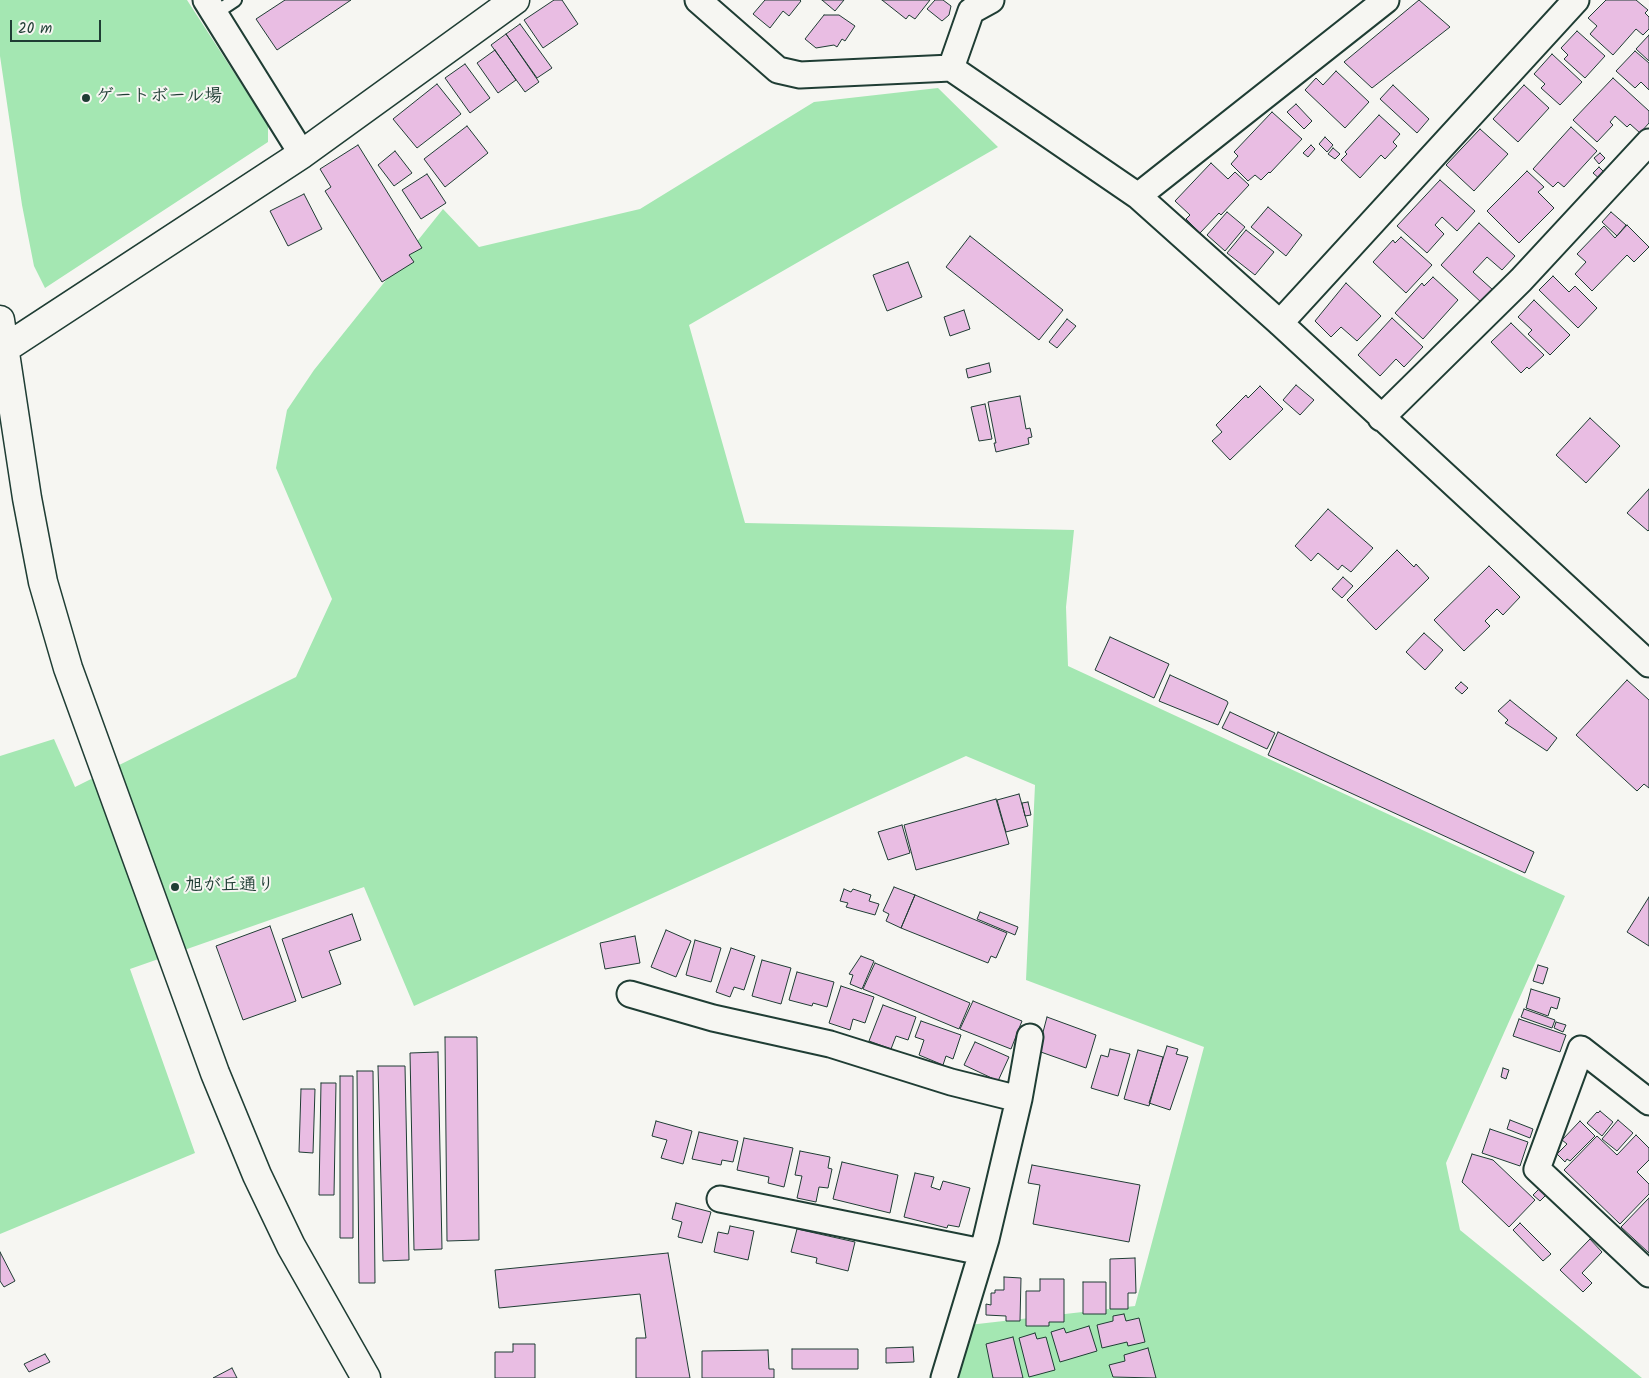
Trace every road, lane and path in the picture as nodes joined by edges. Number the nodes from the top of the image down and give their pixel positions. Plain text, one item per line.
1 (235, 0) edge
2 (515, 0) edge
3 (698, 0) edge
4 (1386, 0) edge
5 (1576, 0) edge
6 (974, 4) edge
7 (210, 7) edge
8 (951, 68) junction
9 (1649, 142) edge
10 (302, 154) junction
11 (1138, 196) junction
12 (0, 320) edge
13 (1280, 323) junction
14 (2, 351) edge
15 (1382, 418) junction
16 (1649, 664) edge
17 (630, 994) dead end
18 (1030, 1037) dead end
19 (1019, 1099) junction
20 (1649, 1102) edge
21 (720, 1199) dead end
22 (982, 1252) junction
23 (1649, 1274) edge
24 (366, 1378) edge
25 (944, 1378) edge

1 - 7 lane
2 - 10 street
3 - 8 street
4 - 11 street
5 - 13 street
6 - 8 street
7 - 10 street
8 - 11 street
9 - 15 street
10 - 14 street
11 - 13 street
12 - 14 street
13 - 15 street
14 - 24 street
15 - 16 street
17 - 19 street
18 - 19 street
19 - 22 street
20 - 23 street
21 - 22 street
22 - 25 street

